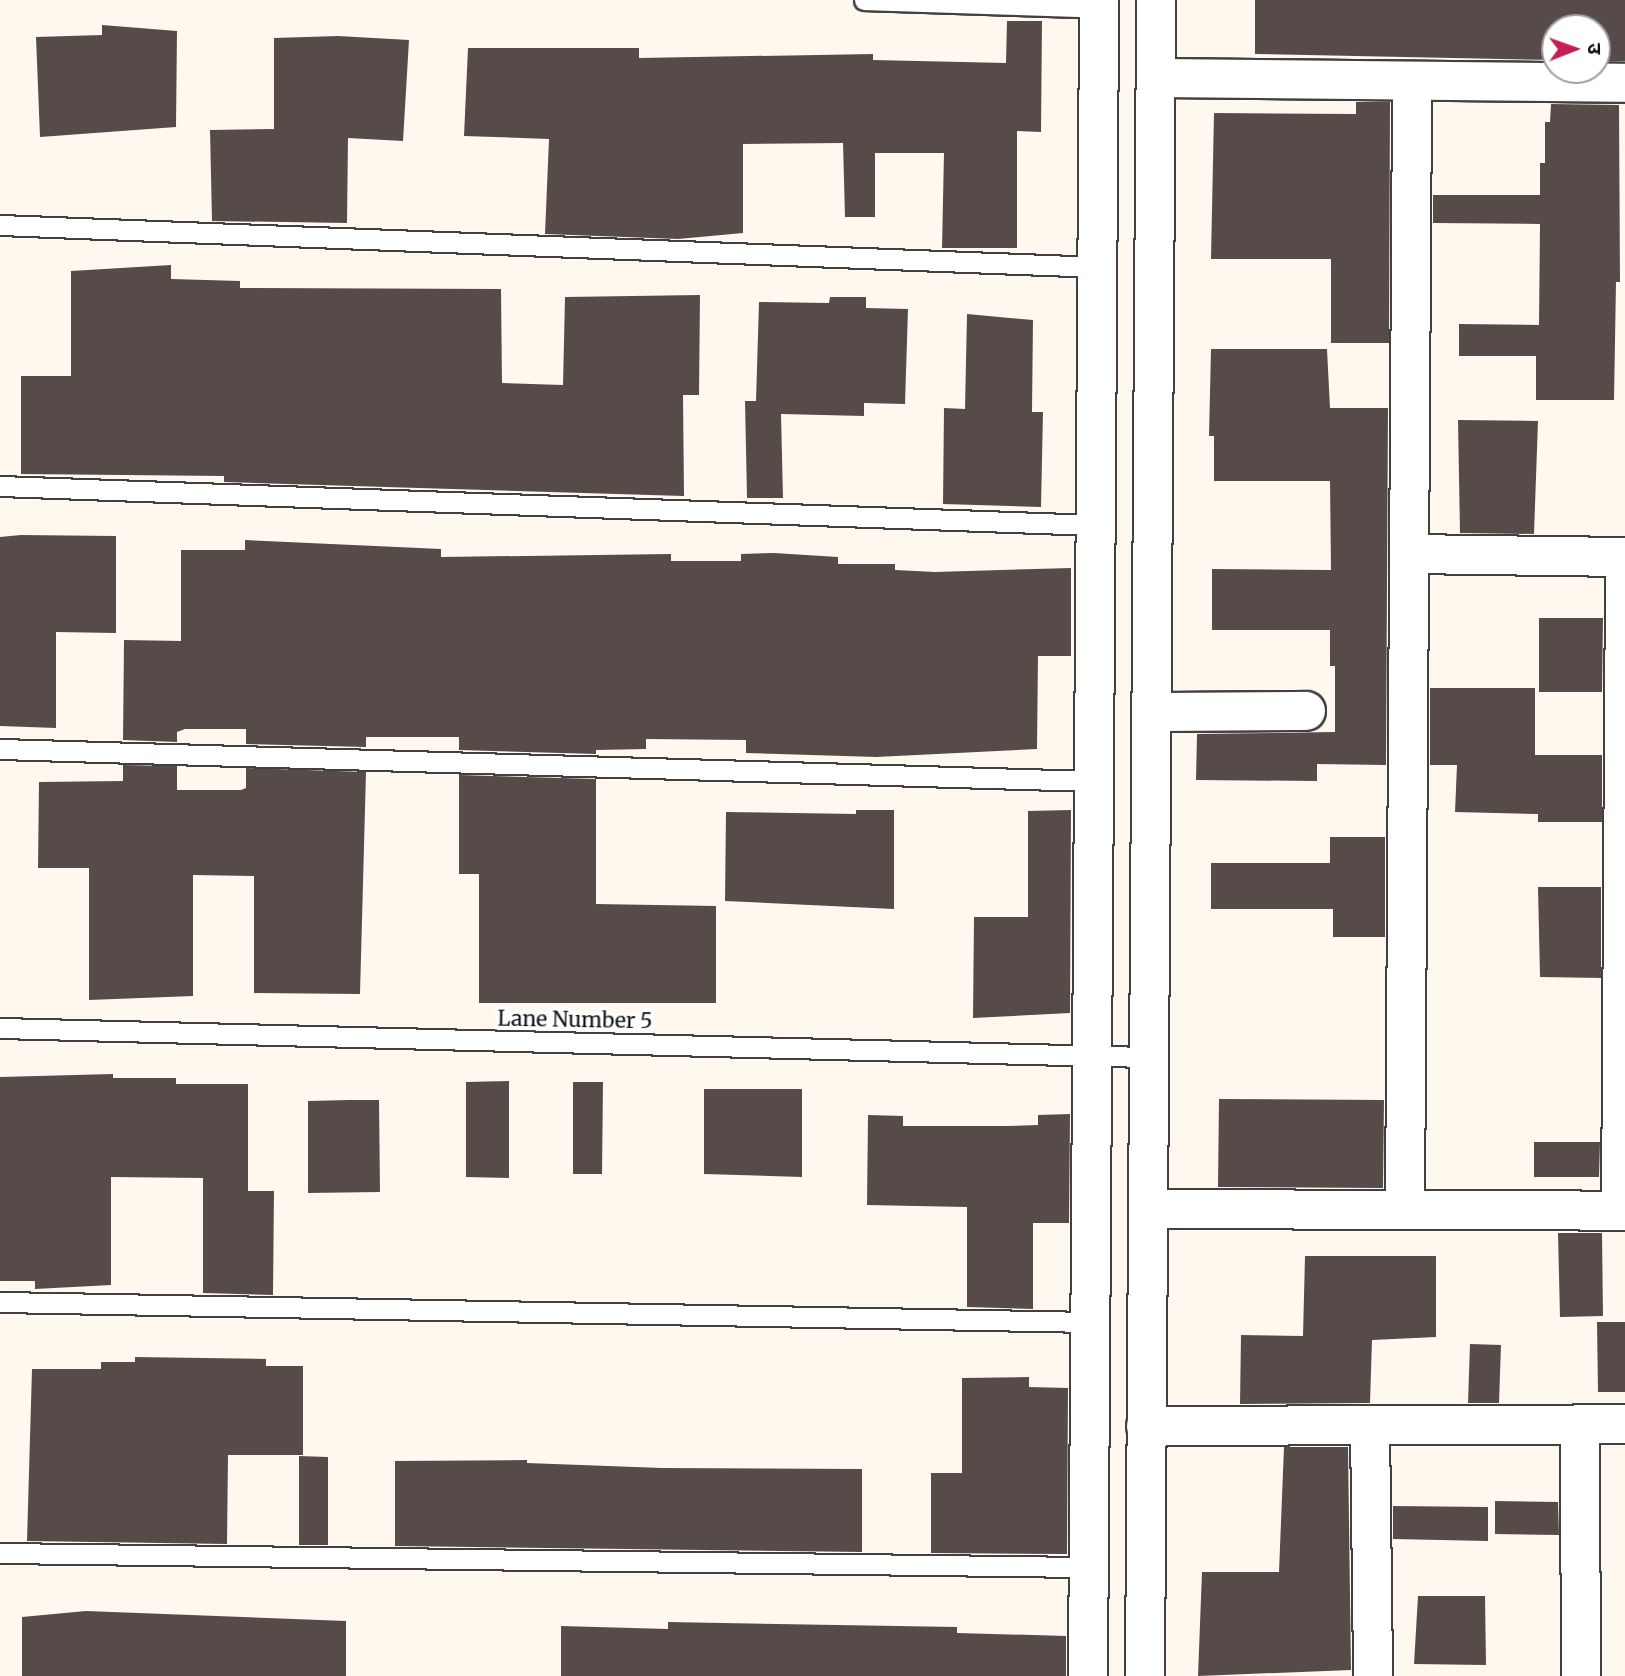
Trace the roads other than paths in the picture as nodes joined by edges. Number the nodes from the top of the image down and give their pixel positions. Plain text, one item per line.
1 (864, 0) edge
2 (1156, 0) edge
3 (1099, 4) edge
4 (1156, 78) junction
5 (1412, 81) junction
6 (1625, 83) edge
7 (0, 225) edge
8 (1098, 267) junction
9 (0, 486) edge
10 (1096, 525) junction
11 (1409, 554) junction
12 (1625, 557) edge
13 (1625, 579) edge
14 (1306, 711) dead end
15 (1151, 712) junction
16 (0, 749) edge
17 (1624, 777) edge
18 (1094, 781) junction
19 (0, 1028) edge
20 (1092, 1055) junction
21 (1149, 1057) junction
22 (1148, 1209) junction
23 (1405, 1210) junction
24 (1623, 1211) edge
25 (0, 1302) edge
26 (1091, 1322) junction
27 (1625, 1424) edge
28 (1370, 1425) junction
29 (1580, 1425) junction
30 (1146, 1426) junction
31 (0, 1553) edge
32 (1089, 1567) junction
33 (1088, 1676) edge
34 (1144, 1676) edge
35 (1373, 1676) edge
36 (1581, 1676) edge

1 - 3 lane
2 - 4 street
3 - 8 street
4 - 5 street
4 - 15 street
5 - 6 street
5 - 11 street
7 - 8 lane
8 - 10 street
9 - 10 lane
10 - 18 street
11 - 12 street
11 - 23 street
13 - 17 street
14 - 15 street
15 - 21 street
16 - 18 lane
17 - 24 street
18 - 20 street
19 - 20 lane, Lane Number 5
20 - 21 lane, Lane Number 5
20 - 26 street
21 - 22 street
22 - 23 street
22 - 30 street
23 - 24 street
25 - 26 lane
26 - 32 street
27 - 29 street
28 - 29 street
28 - 30 street
28 - 35 street
29 - 36 street
30 - 34 street
31 - 32 lane
32 - 33 street

